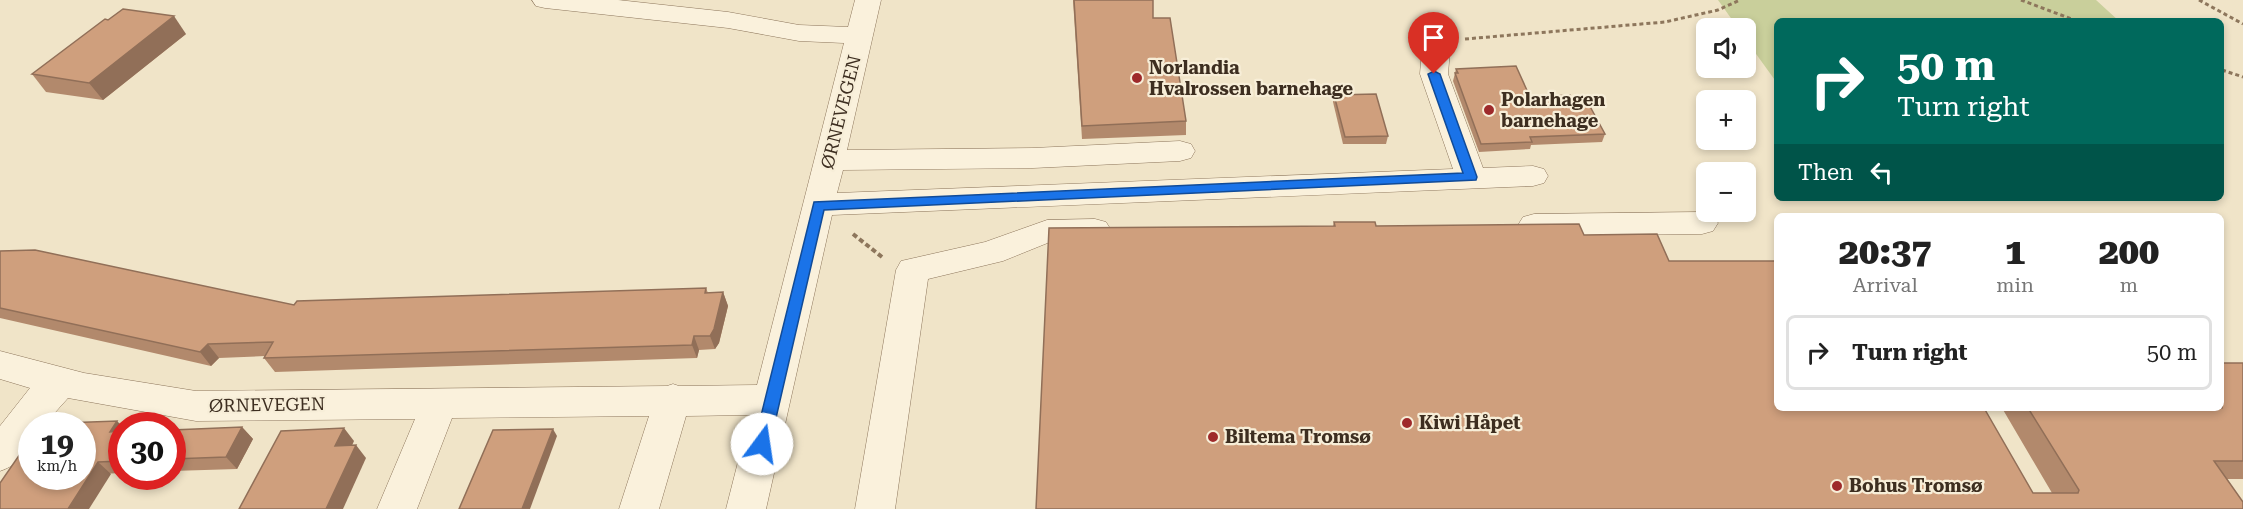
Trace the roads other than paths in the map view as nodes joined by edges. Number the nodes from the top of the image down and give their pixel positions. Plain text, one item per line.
1 (545, 0) edge
2 (868, 0) edge
3 (860, 36) junction
4 (1436, 49) road end
5 (1180, 151) dead end
6 (828, 160) junction
7 (1533, 176) dead end
8 (1471, 177) junction
9 (819, 205) junction
10 (1702, 223) dead end
11 (1499, 225) edge
12 (1131, 230) edge
13 (0, 365) edge
14 (60, 383) junction
15 (673, 399) junction
16 (772, 400) junction
17 (440, 402) junction
18 (0, 455) edge
19 (397, 509) edge
20 (639, 509) edge
21 (746, 509) edge
22 (875, 509) edge

1 - 3 street
2 - 3 street, ØRNEVEGEN
3 - 6 street, ØRNEVEGEN
4 - 8 street
5 - 6 street
6 - 9 street, ØRNEVEGEN
7 - 8 street
8 - 9 street
9 - 16 street, ØRNEVEGEN
10 - 11 street
12 - 22 street
13 - 14 street, ØRNEVEGEN
14 - 17 street, ØRNEVEGEN
14 - 18 street
15 - 16 street, ØRNEVEGEN
15 - 17 street, ØRNEVEGEN
15 - 20 street
16 - 21 street, ØRNEVEGEN
17 - 19 street

